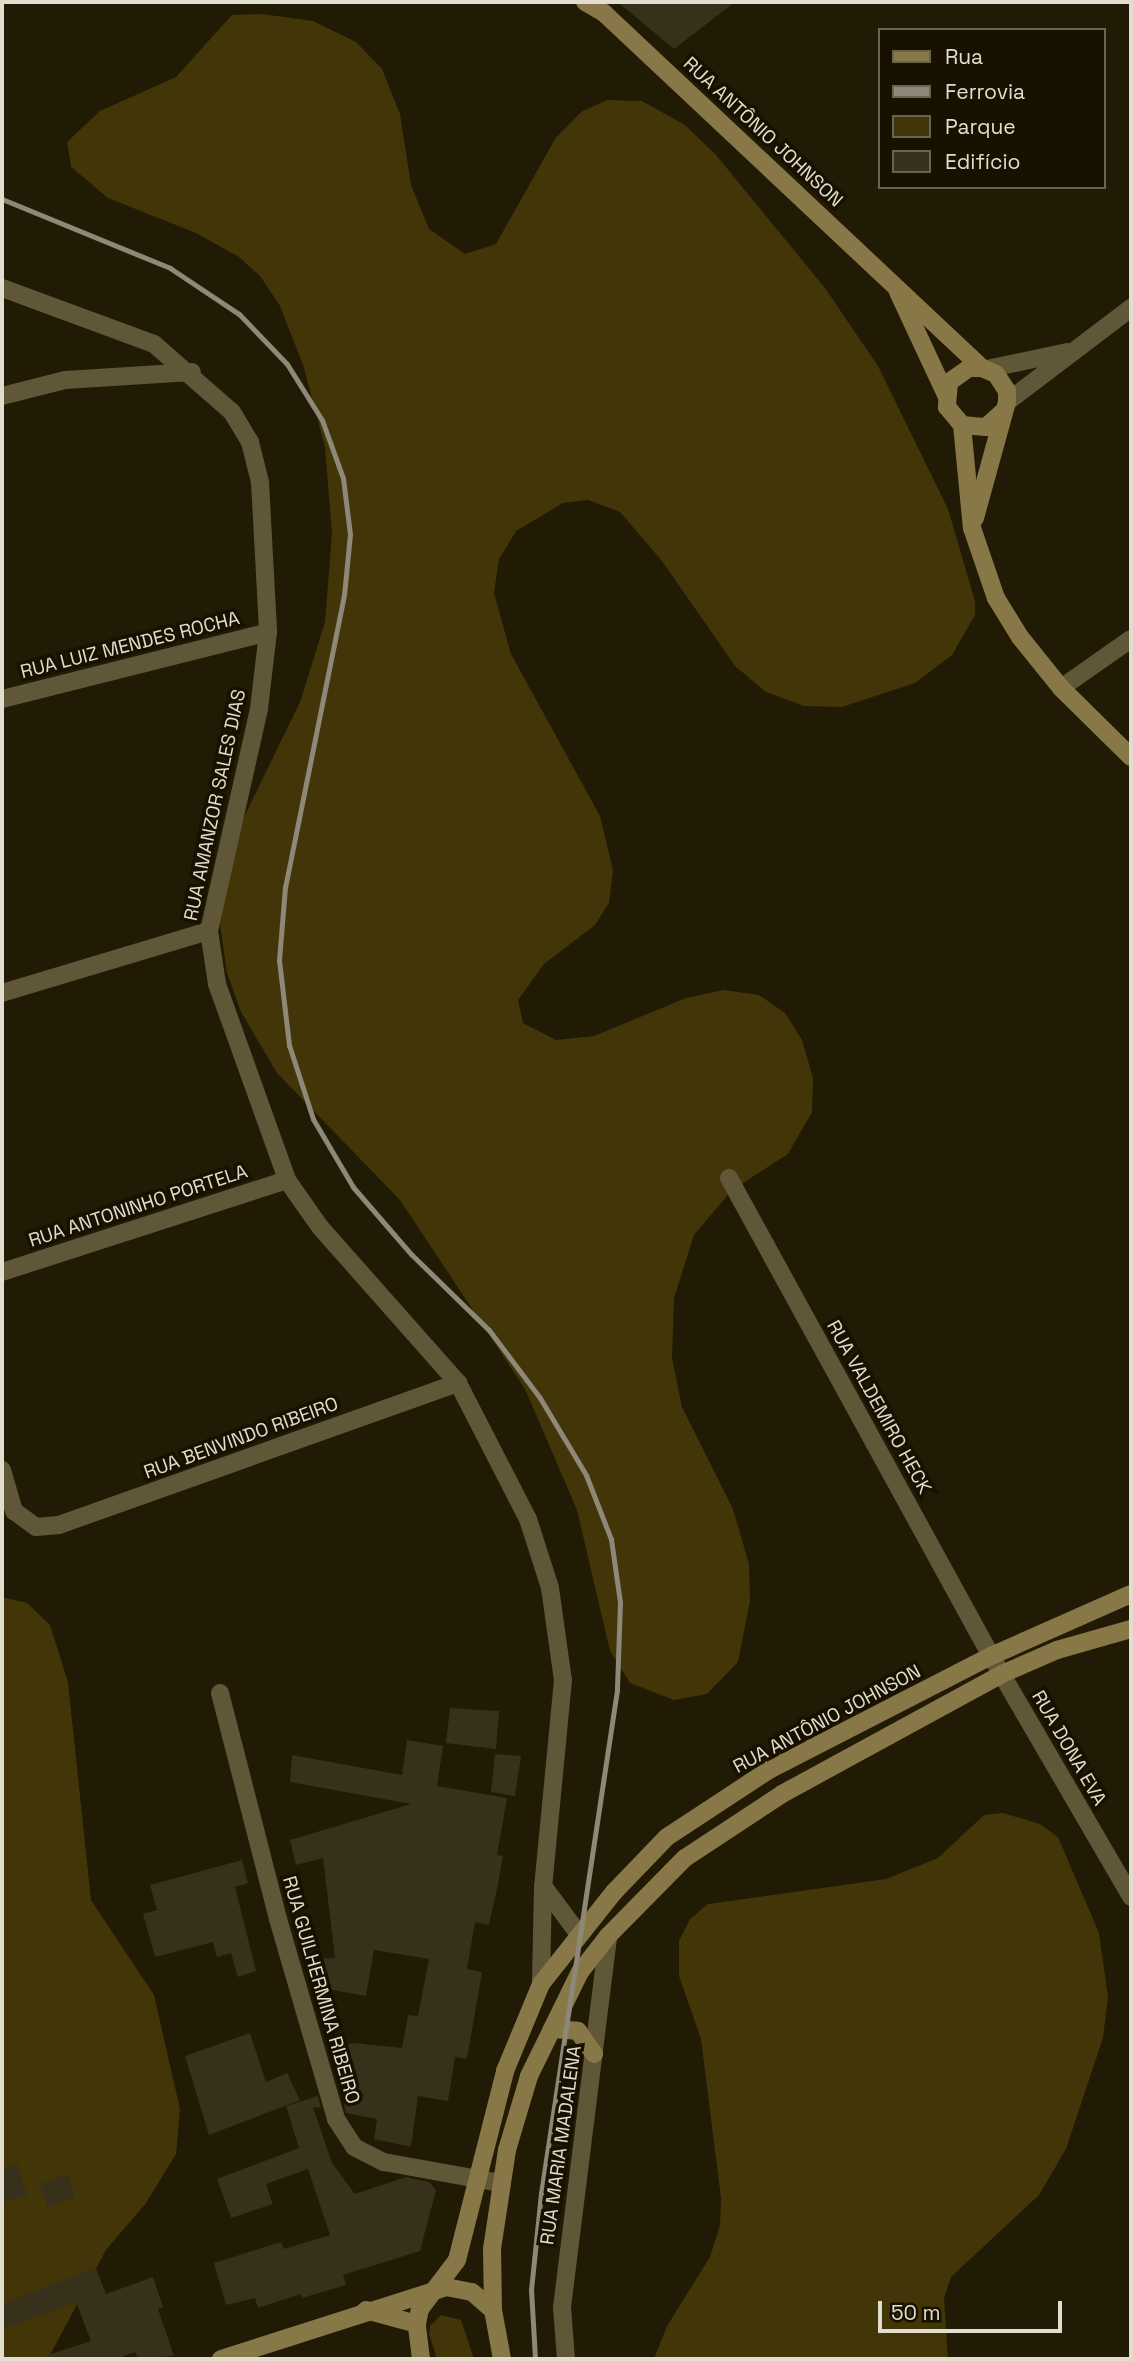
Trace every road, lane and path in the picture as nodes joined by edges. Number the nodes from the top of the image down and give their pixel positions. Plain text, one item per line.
1 (585, 2) edge
2 (600, 8) edge
3 (894, 282) junction
4 (2, 288) edge
5 (1131, 309) edge
6 (1070, 351) junction
7 (984, 368) junction
8 (192, 372) junction
9 (946, 395) junction
10 (2, 396) edge
11 (1006, 407) junction
12 (962, 425) junction
13 (972, 528) junction
14 (268, 632) junction
15 (1131, 639) edge
16 (1061, 688) junction
17 (2, 699) edge
18 (1131, 757) edge
19 (209, 932) junction
20 (2, 993) edge
21 (729, 1178) dead end
22 (287, 1180) junction
23 (2, 1272) edge
24 (458, 1383) junction
25 (2, 1470) edge
26 (1131, 1594) edge
27 (1131, 1629) edge
28 (991, 1656) junction
29 (1002, 1674) junction
30 (220, 1693) dead end
31 (543, 1886) junction
32 (1131, 1897) edge
33 (579, 1933) junction
34 (608, 1936) junction
35 (541, 1984) junction
36 (552, 2029) junction
37 (594, 2054) junction
38 (476, 2179) junction
39 (501, 2183) junction
40 (437, 2289) junction
41 (364, 2310) junction
42 (493, 2310) junction
43 (417, 2324) junction
44 (221, 2359) edge
45 (421, 2359) edge
46 (502, 2359) edge
47 (566, 2359) edge

1 - 2 main road, RUA ANTÔNIO JOHNSON
2 - 3 main road, RUA ANTÔNIO JOHNSON
3 - 7 main road, RUA ANTÔNIO JOHNSON
3 - 9 main road, RUA ANTÔNIO JOHNSON
4 - 8 street, RUA AMANZOR SALES DIAS
5 - 6 street
6 - 7 street
6 - 11 street
7 - 9 main road
7 - 11 main road
8 - 10 street
8 - 14 street, RUA AMANZOR SALES DIAS
9 - 12 main road
11 - 12 main road
11 - 13 main road
12 - 13 main road
13 - 16 main road
14 - 17 street, RUA LUIZ MENDES ROCHA
14 - 19 street, RUA AMANZOR SALES DIAS
15 - 16 street
16 - 18 main road
19 - 20 street
19 - 22 street, RUA AMANZOR SALES DIAS
21 - 28 street, RUA VALDEMIRO HECK
22 - 23 street, RUA ANTONINHO PORTELA
22 - 24 street, RUA AMANZOR SALES DIAS
24 - 25 street, RUA BENVINDO RIBEIRO
24 - 31 street, RUA AMANZOR SALES DIAS
26 - 28 main road, RUA ANTÔNIO JOHNSON
27 - 29 main road
28 - 29 street, RUA DONA EVA
28 - 33 main road, RUA ANTÔNIO JOHNSON
29 - 32 street, RUA DONA EVA
29 - 34 main road
30 - 38 street, RUA GUILHERMINA RIBEIRO
31 - 33 street
31 - 35 street, RUA AMANZOR SALES DIAS
33 - 35 main road, RUA ANTÔNIO JOHNSON
34 - 36 main road
34 - 37 street, RUA MARIA MADALENA
35 - 38 main road, RUA ANTÔNIO JOHNSON
36 - 37 main road
36 - 39 main road
37 - 47 street, RUA MARIA MADALENA
38 - 39 street, RUA GUILHERMINA RIBEIRO
38 - 40 main road, RUA ANTÔNIO JOHNSON
39 - 42 main road
40 - 41 main road
40 - 42 main road
40 - 43 main road, RUA ANTÔNIO JOHNSON
41 - 43 main road
41 - 44 main road
42 - 46 main road
43 - 45 main road

